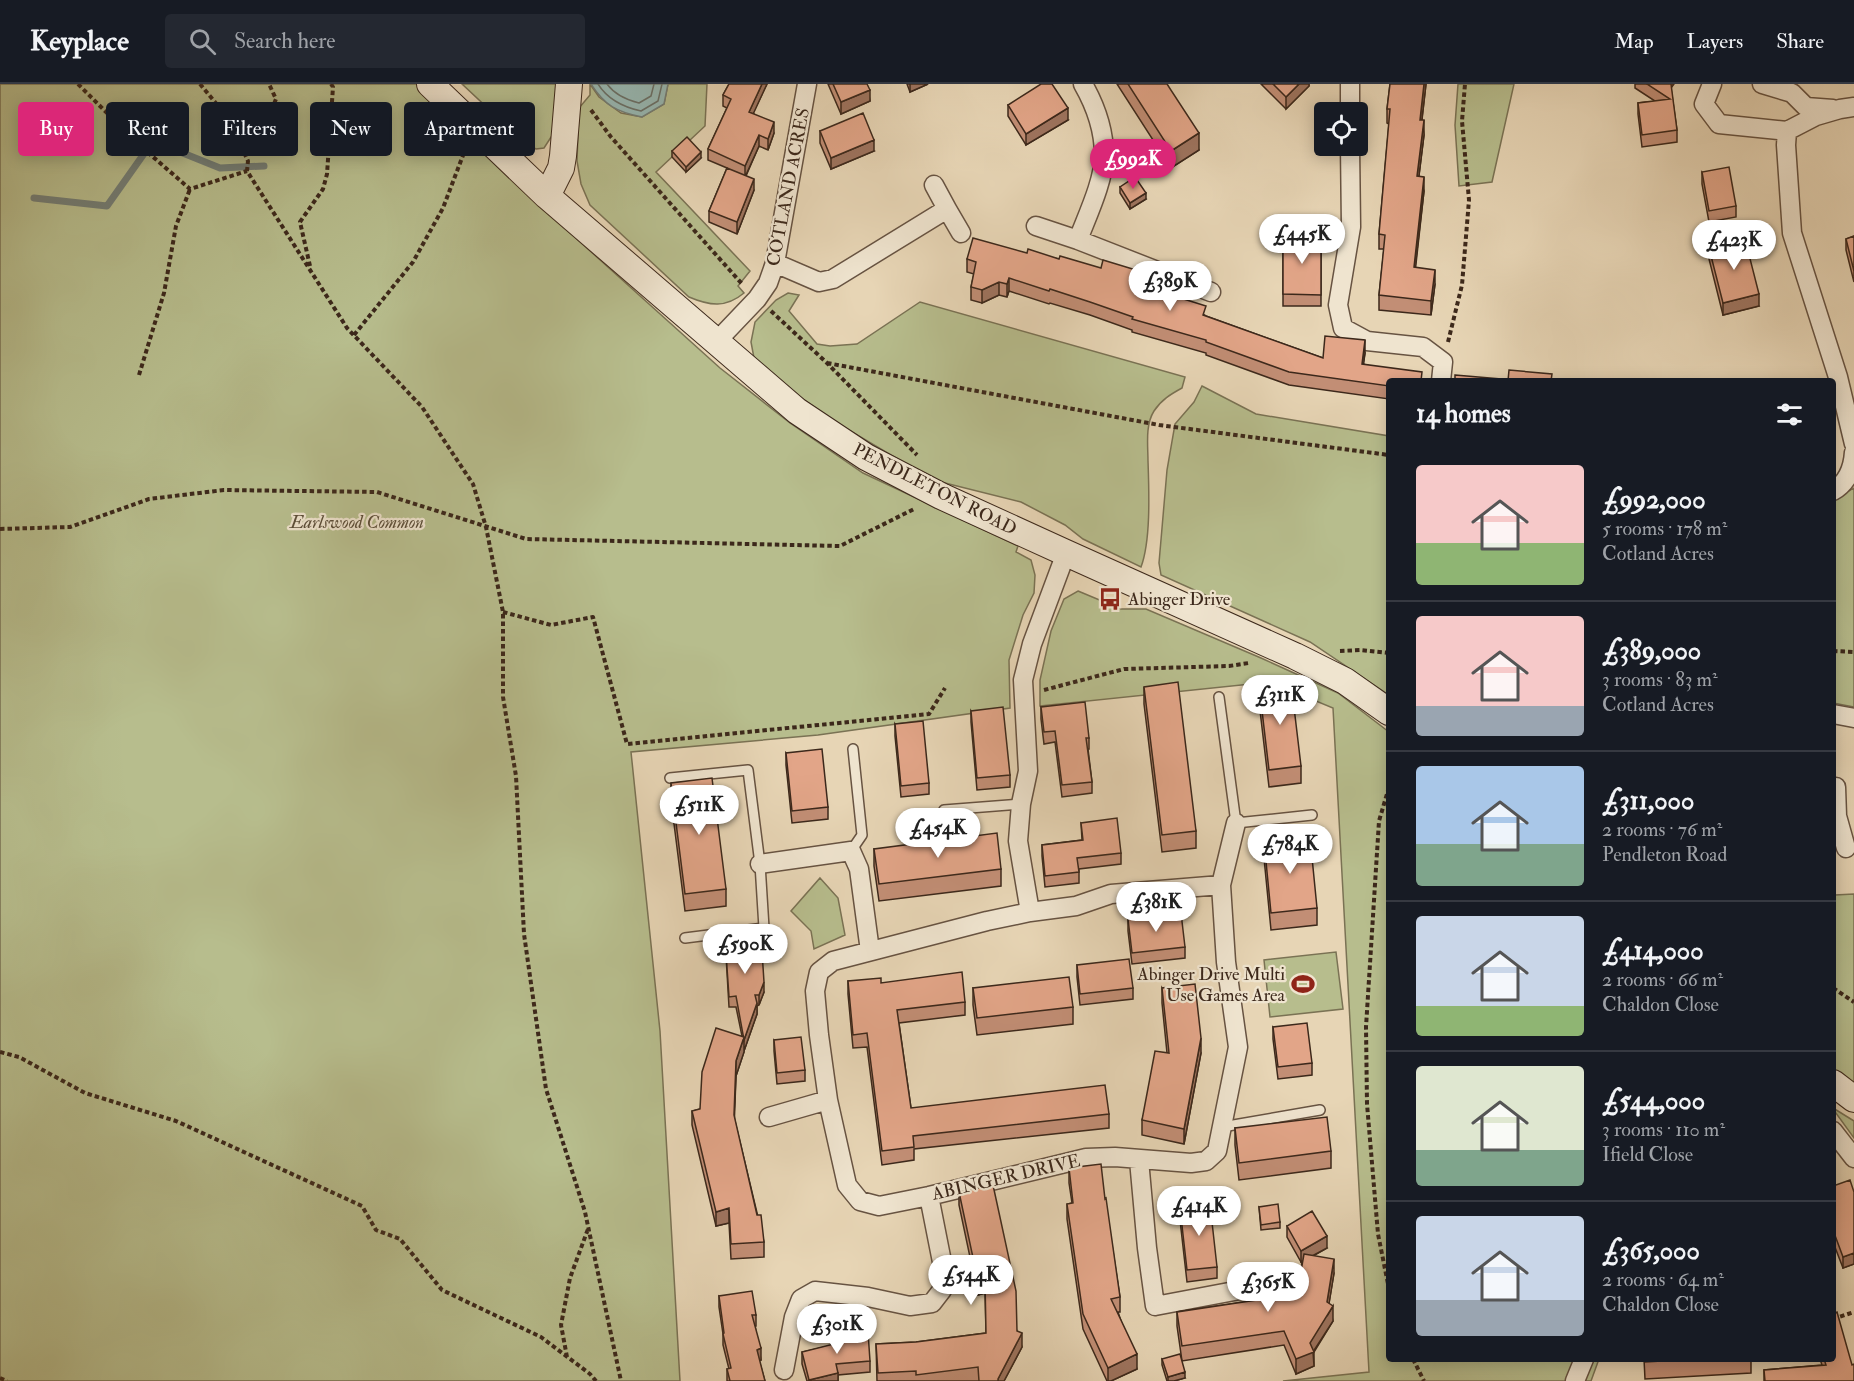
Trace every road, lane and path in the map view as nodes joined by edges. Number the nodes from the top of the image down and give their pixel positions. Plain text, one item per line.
1 (78, 84) edge
2 (200, 84) edge
3 (269, 84) edge
4 (331, 84) edge
5 (430, 84) edge
6 (807, 84) edge
7 (1083, 84) edge
8 (1350, 84) edge
9 (1466, 84) edge
10 (1712, 84) edge
11 (1762, 84) edge
12 (568, 88) edge
13 (215, 102) edge
14 (275, 102) edge
15 (448, 102) edge
16 (1350, 102) edge
17 (1847, 108) edge
18 (1787, 131) junction
19 (246, 156) edge
20 (463, 156) edge
21 (505, 156) edge
22 (1350, 156) edge
23 (247, 171) junction
24 (934, 185) dead end
25 (190, 189) junction
26 (547, 196) junction
27 (947, 209) junction
28 (1036, 226) dead end
29 (961, 233) dead end
30 (1078, 240) junction
31 (775, 263) junction
32 (311, 270) junction
33 (1211, 292) dead end
34 (757, 299) junction
35 (354, 335) junction
36 (716, 342) junction
37 (1443, 362) junction
38 (826, 363) junction
39 (139, 375) dead end
40 (1441, 378) edge
41 (1854, 444) edge
42 (1854, 452) edge
43 (1386, 455) edge
44 (921, 460) dead end
45 (1836, 489) edge
46 (941, 496) junction
47 (486, 527) junction
48 (0, 529) edge
49 (1066, 553) junction
50 (503, 612) junction
51 (1836, 651) edge
52 (1854, 652) edge
53 (1251, 663) dead end
54 (945, 688) dead end
55 (1023, 696) junction
56 (1219, 697) dead end
57 (1386, 710) edge
58 (1836, 715) edge
59 (1854, 718) edge
60 (853, 749) dead end
61 (670, 778) dead end
62 (1386, 797) edge
63 (1021, 804) junction
64 (944, 810) dead end
65 (1312, 815) dead end
66 (1836, 819) edge
67 (1236, 823) junction
68 (1846, 848) dead end
69 (851, 851) junction
70 (760, 864) junction
71 (1221, 885) junction
72 (1030, 912) junction
73 (685, 938) dead end
74 (870, 951) junction
75 (1836, 989) edge
76 (1854, 1002) edge
77 (0, 1052) edge
78 (1836, 1085) edge
79 (1854, 1099) edge
80 (828, 1100) junction
81 (1320, 1110) dead end
82 (769, 1117) dead end
83 (1222, 1127) junction
84 (1836, 1135) edge
85 (1854, 1158) edge
86 (1138, 1160) junction
87 (929, 1196) junction
88 (588, 1228) junction
89 (1386, 1274) edge
90 (1261, 1286) dead end
91 (1854, 1312) edge
92 (1836, 1318) edge
93 (567, 1357) junction
94 (1414, 1362) edge
95 (1583, 1362) edge
96 (784, 1370) dead end
97 (0, 1378) edge
98 (7, 1381) edge
99 (596, 1381) edge
100 (621, 1381) edge
101 (1424, 1381) edge
102 (1575, 1381) edge

1 - 25 path
2 - 13 path
3 - 14 path
4 - 32 path
5 - 15 street, PENDLETON ROAD
6 - 31 street, COTLAND ACRES
7 - 30 street
8 - 16 street
9 - 37 path
10 - 18 street
11 - 17 street
12 - 26 street
12 - 34 path
17 - 18 street
18 - 41 street
19 - 23 path
20 - 35 path
21 - 26 street, PENDLETON ROAD
22 - 37 street
23 - 25 path
23 - 32 path
24 - 27 street
25 - 39 path
26 - 36 street, PENDLETON ROAD
27 - 29 street
27 - 31 street
28 - 30 street
30 - 33 street
31 - 34 street, COTLAND ACRES
32 - 35 path
34 - 36 street, COTLAND ACRES
34 - 38 path
35 - 47 path
36 - 46 street, PENDLETON ROAD
37 - 40 street
38 - 43 path
38 - 44 path
42 - 45 street
46 - 47 path
46 - 49 street, PENDLETON ROAD
47 - 48 path
47 - 50 path
49 - 55 street
49 - 57 street, PENDLETON ROAD
50 - 54 path
50 - 88 path
51 - 52 path
53 - 55 path
55 - 63 street
56 - 67 lane
58 - 59 street
60 - 69 lane
61 - 70 lane
62 - 89 path
63 - 64 lane
63 - 72 street
65 - 67 lane
66 - 68 street
67 - 71 street
69 - 70 street
69 - 74 street
70 - 73 lane
71 - 72 street, ABINGER DRIVE
71 - 83 street, ABINGER DRIVE
72 - 74 street, ABINGER DRIVE
74 - 80 street, ABINGER DRIVE
75 - 76 path
77 - 93 path
78 - 79 street
80 - 82 street
80 - 87 street, ABINGER DRIVE
81 - 83 lane
83 - 86 street, ABINGER DRIVE
84 - 85 street
86 - 87 street, ABINGER DRIVE
86 - 90 street
87 - 96 street
88 - 93 path
88 - 100 path
91 - 92 path
93 - 99 path
94 - 101 path
95 - 102 street
97 - 98 path

